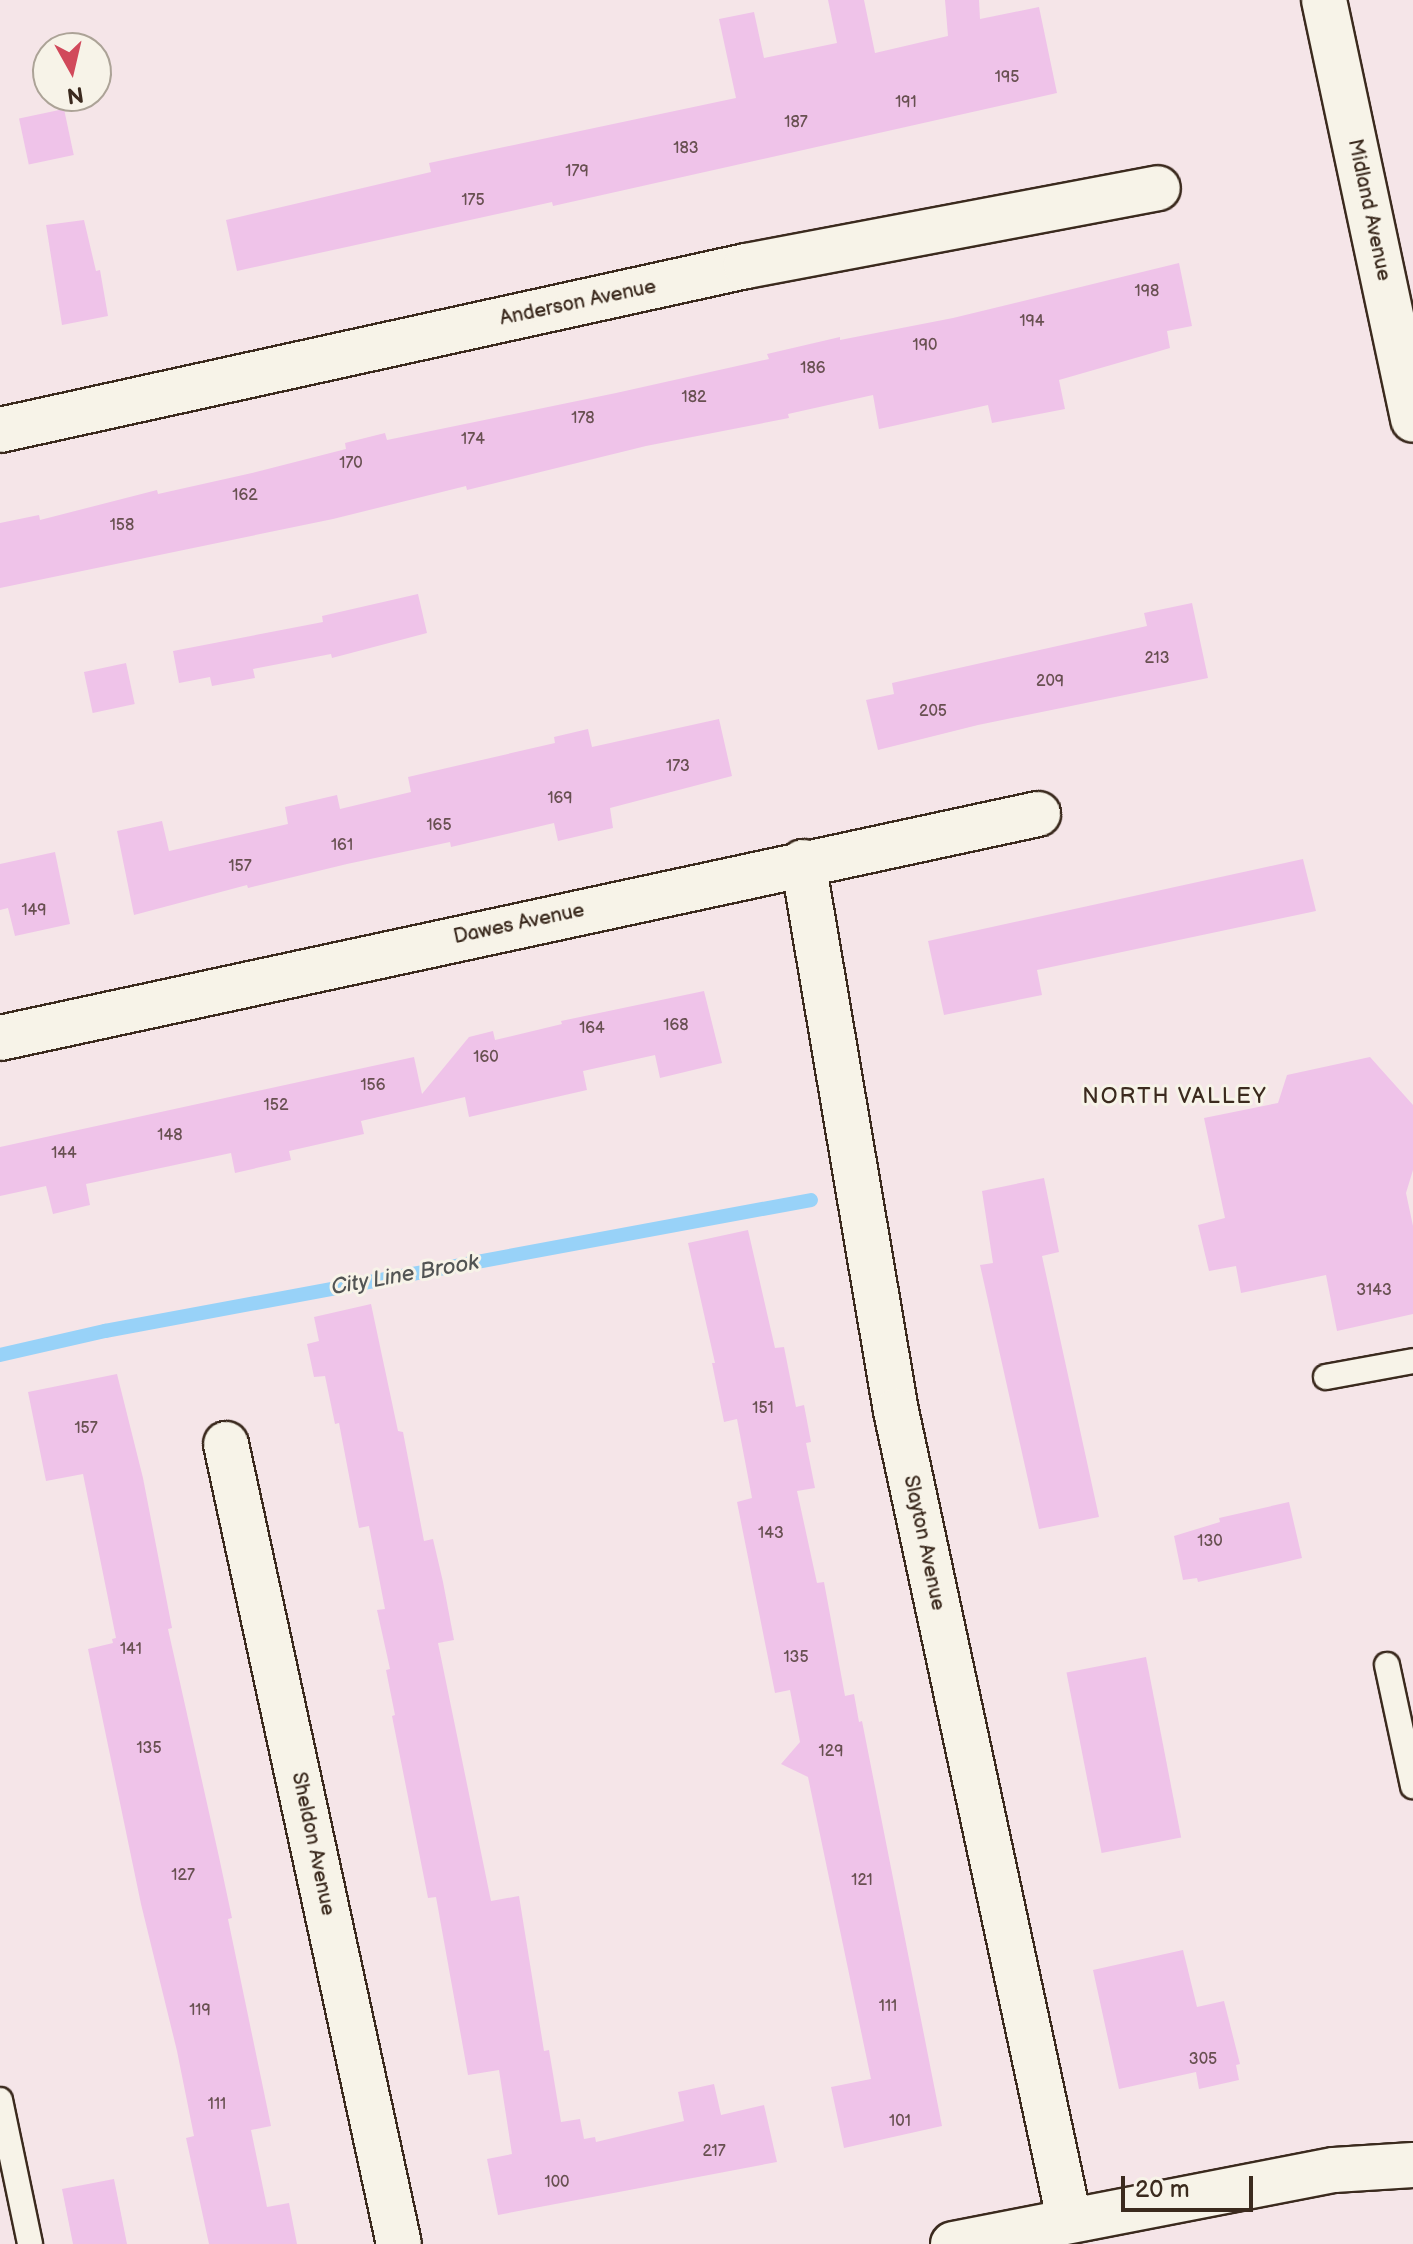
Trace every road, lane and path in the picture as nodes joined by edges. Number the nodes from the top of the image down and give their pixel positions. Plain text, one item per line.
1 (1324, 0) edge
2 (1158, 188) dead end
3 (1413, 420) edge
4 (0, 430) edge
5 (1038, 814) dead end
6 (803, 862) junction
7 (0, 1038) edge
8 (1413, 1361) edge
9 (1326, 1377) dead end
10 (226, 1444) dead end
11 (1387, 1665) dead end
12 (1413, 1786) edge
13 (0, 2100) edge
14 (1413, 2165) edge
15 (1069, 2219) junction
16 (30, 2244) edge
17 (399, 2244) edge
18 (953, 2244) edge

1 - 3 street, Midland Avenue
2 - 4 street, Anderson Avenue
5 - 6 street, Dawes Avenue
6 - 7 street, Dawes Avenue
6 - 15 street, Slayton Avenue
8 - 9 lane
10 - 17 street, Sheldon Avenue
11 - 12 lane
13 - 16 lane
14 - 15 street
15 - 18 street

